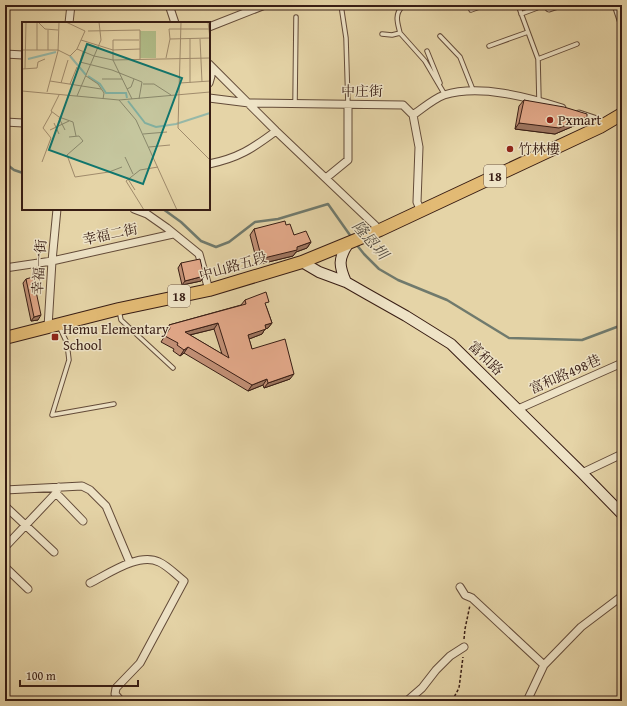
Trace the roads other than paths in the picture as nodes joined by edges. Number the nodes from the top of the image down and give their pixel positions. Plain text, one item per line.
1 (71, 5) edge
2 (169, 5) edge
3 (266, 5) edge
4 (341, 5) edge
5 (485, 5) edge
6 (518, 5) edge
7 (558, 5) edge
8 (616, 5) edge
9 (402, 7) dead end
10 (537, 8) dead end
11 (549, 8) dead end
12 (471, 10) dead end
13 (521, 14) junction
14 (296, 17) dead end
15 (69, 22) edge
16 (175, 22) edge
17 (622, 23) edge
18 (210, 27) edge
19 (528, 32) junction
20 (400, 33) junction
21 (382, 34) dead end
22 (440, 36) dead end
23 (577, 44) dead end
24 (489, 46) dead end
25 (427, 51) dead end
26 (5, 54) edge
27 (22, 55) edge
28 (538, 59) junction
29 (210, 66) edge
30 (473, 90) junction
31 (444, 95) junction
32 (210, 98) edge
33 (539, 101) junction
34 (249, 103) junction
35 (295, 104) junction
36 (348, 104) junction
37 (622, 114) edge
38 (413, 115) junction
39 (5, 122) edge
40 (22, 122) edge
41 (600, 126) junction
42 (276, 131) junction
43 (210, 164) edge
44 (326, 178) junction
45 (57, 210) edge
46 (137, 210) edge
47 (421, 211) junction
48 (380, 230) junction
49 (173, 234) junction
50 (349, 243) junction
51 (52, 260) junction
52 (302, 262) junction
53 (5, 268) edge
54 (346, 282) junction
55 (209, 290) junction
56 (119, 309) junction
57 (53, 326) junction
58 (5, 338) edge
59 (622, 362) edge
60 (174, 368) dead end
61 (114, 404) dead end
62 (518, 409) junction
63 (622, 454) edge
64 (582, 473) junction
65 (5, 490) edge
66 (57, 490) junction
67 (5, 506) edge
68 (622, 514) edge
69 (83, 521) dead end
70 (26, 525) junction
71 (5, 547) edge
72 (54, 552) dead end
73 (130, 563) junction
74 (5, 567) edge
75 (90, 583) dead end
76 (460, 587) dead end
77 (28, 589) dead end
78 (622, 596) edge
79 (464, 647) dead end
80 (544, 665) junction
81 (121, 701) edge
82 (407, 701) edge
83 (527, 701) edge

1 - 15 street
2 - 16 street
3 - 18 street
4 - 36 lane
5 - 12 lane
6 - 13 lane
7 - 11 street
8 - 17 street
9 - 20 lane
10 - 13 lane
13 - 19 lane
14 - 35 lane
19 - 24 lane
19 - 28 lane
20 - 21 lane
20 - 31 lane
22 - 30 lane
23 - 28 lane
25 - 31 lane
26 - 27 street
28 - 33 lane
29 - 34 street
30 - 31 street
30 - 33 street
31 - 38 street
32 - 34 street, 中庄街
33 - 41 street
34 - 35 street, 中庄街
34 - 42 street
35 - 36 street, 中庄街
36 - 38 street, 中庄街
36 - 44 street
37 - 41 main road, 18
38 - 47 street
39 - 40 street
41 - 47 main road, 18
42 - 43 street
42 - 44 street
44 - 48 street
45 - 51 street, 幸福一街
46 - 49 street
47 - 48 main road, 18
48 - 50 main road, 18
49 - 51 street, 幸福二街
49 - 55 street
50 - 52 main road, 中山路五段 / 18
50 - 54 street
51 - 53 street, 幸福二街
51 - 57 street, 幸福一街
52 - 54 street, 富和路
52 - 55 main road, 中山路五段 / 18
54 - 62 street, 富和路
55 - 56 main road, 中山路五段 / 18
56 - 57 main road, 中山路五段 / 18
56 - 60 lane
57 - 58 main road, 中山路五段 / 18
57 - 61 lane
59 - 62 street, 富和路498巷
62 - 64 street, 富和路
63 - 64 street
64 - 68 street, 富和路
65 - 66 street
66 - 69 street
66 - 70 street
66 - 73 street
67 - 70 street
70 - 71 street
70 - 72 street
73 - 75 street
73 - 81 street
74 - 77 street
76 - 80 street
78 - 80 street
79 - 82 street
80 - 83 street

